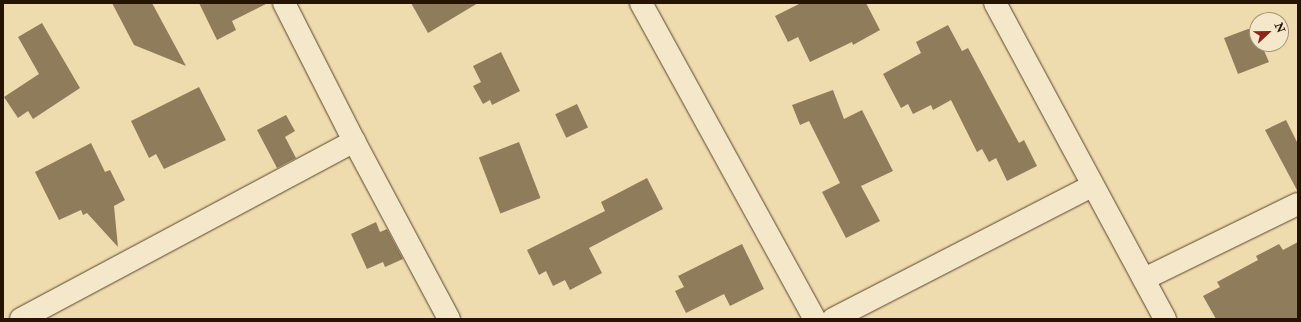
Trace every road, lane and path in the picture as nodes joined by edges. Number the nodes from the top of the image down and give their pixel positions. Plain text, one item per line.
1 (284, 3) edge
2 (641, 3) edge
3 (995, 3) edge
4 (354, 141) junction
5 (1092, 186) junction
6 (1298, 204) edge
7 (1144, 279) junction
8 (21, 319) edge
9 (449, 319) edge
10 (815, 319) edge
11 (833, 319) edge
12 (1165, 319) edge

1 - 4 street
2 - 10 street
3 - 5 street
4 - 8 street
4 - 9 street
5 - 7 street
5 - 11 street
6 - 7 street
7 - 12 street

